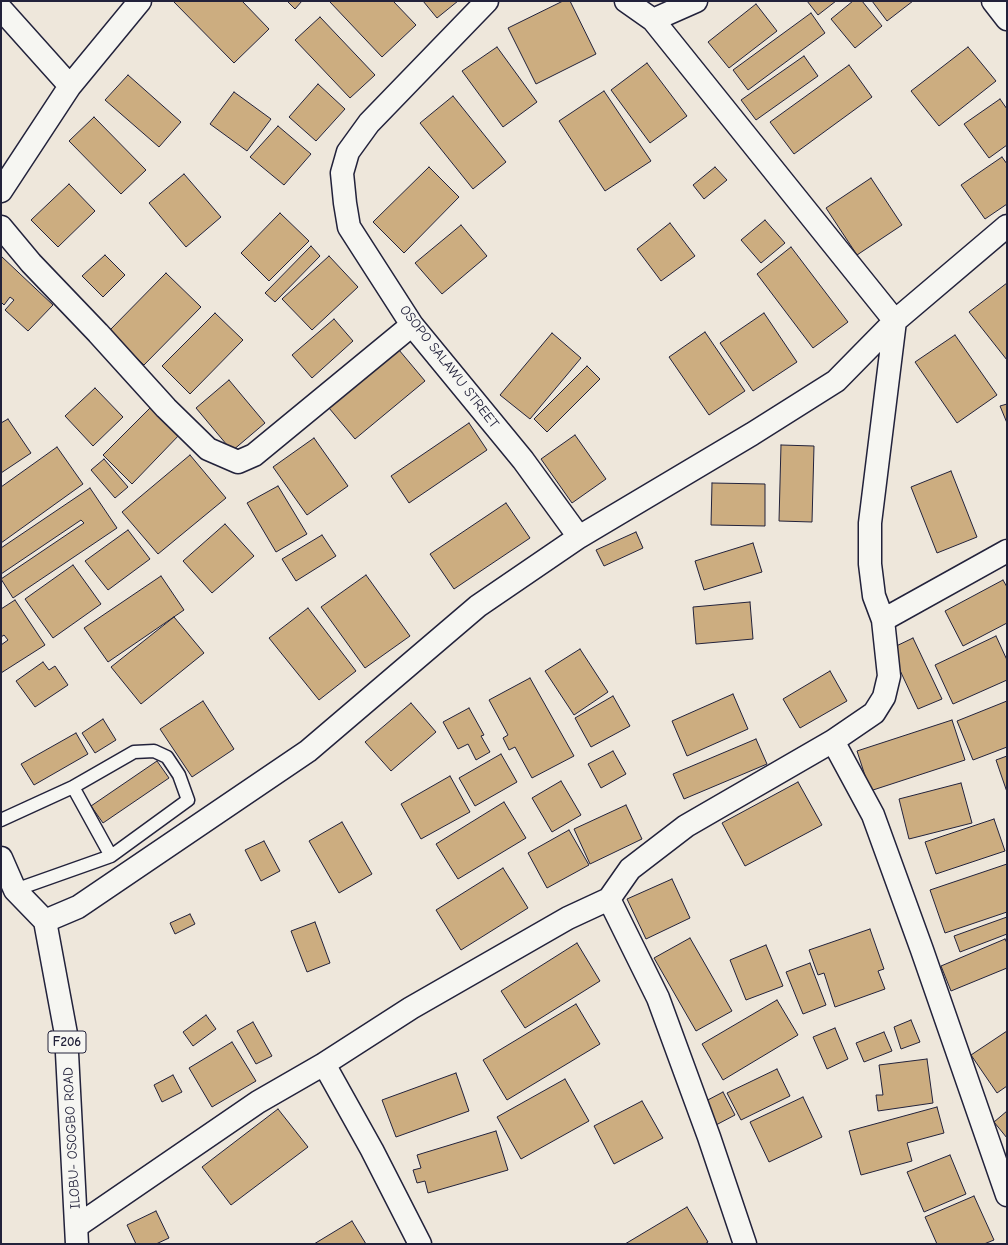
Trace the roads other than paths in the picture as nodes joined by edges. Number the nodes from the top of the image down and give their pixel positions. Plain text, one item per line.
1 (140, 1) edge
2 (487, 1) edge
3 (626, 1) edge
4 (696, 1) edge
5 (993, 1) edge
6 (1, 9) edge
7 (653, 20) junction
8 (1007, 20) edge
9 (70, 86) junction
10 (1, 191) edge
11 (1, 226) edge
12 (1007, 226) edge
13 (895, 321) junction
14 (412, 325) junction
15 (579, 536) junction
16 (1007, 551) edge
17 (883, 620) junction
18 (833, 741) junction
19 (73, 787) junction
20 (1, 820) edge
21 (111, 856) junction
22 (1, 858) edge
23 (15, 890) junction
24 (609, 899) junction
25 (45, 921) junction
26 (324, 1064) junction
27 (1007, 1194) edge
28 (77, 1235) edge
29 (420, 1244) edge
30 (745, 1244) edge

1 - 9 street
2 - 14 street, OSOPO SALAWU STREET
3 - 7 street
4 - 7 street
5 - 8 street
6 - 9 street
7 - 13 street
9 - 10 street
11 - 14 street
12 - 13 street
13 - 15 street
13 - 17 street
14 - 15 street, OSOPO SALAWU STREET
15 - 25 street
16 - 17 street
17 - 18 street
18 - 24 street
18 - 27 street
19 - 20 lane
19 - 21 lane
19 - 21 lane
21 - 23 lane
22 - 23 street
23 - 25 street
24 - 26 street
24 - 30 street
25 - 28 street, ILOBU- OSOGBO ROAD / F206
26 - 28 street
26 - 29 street

